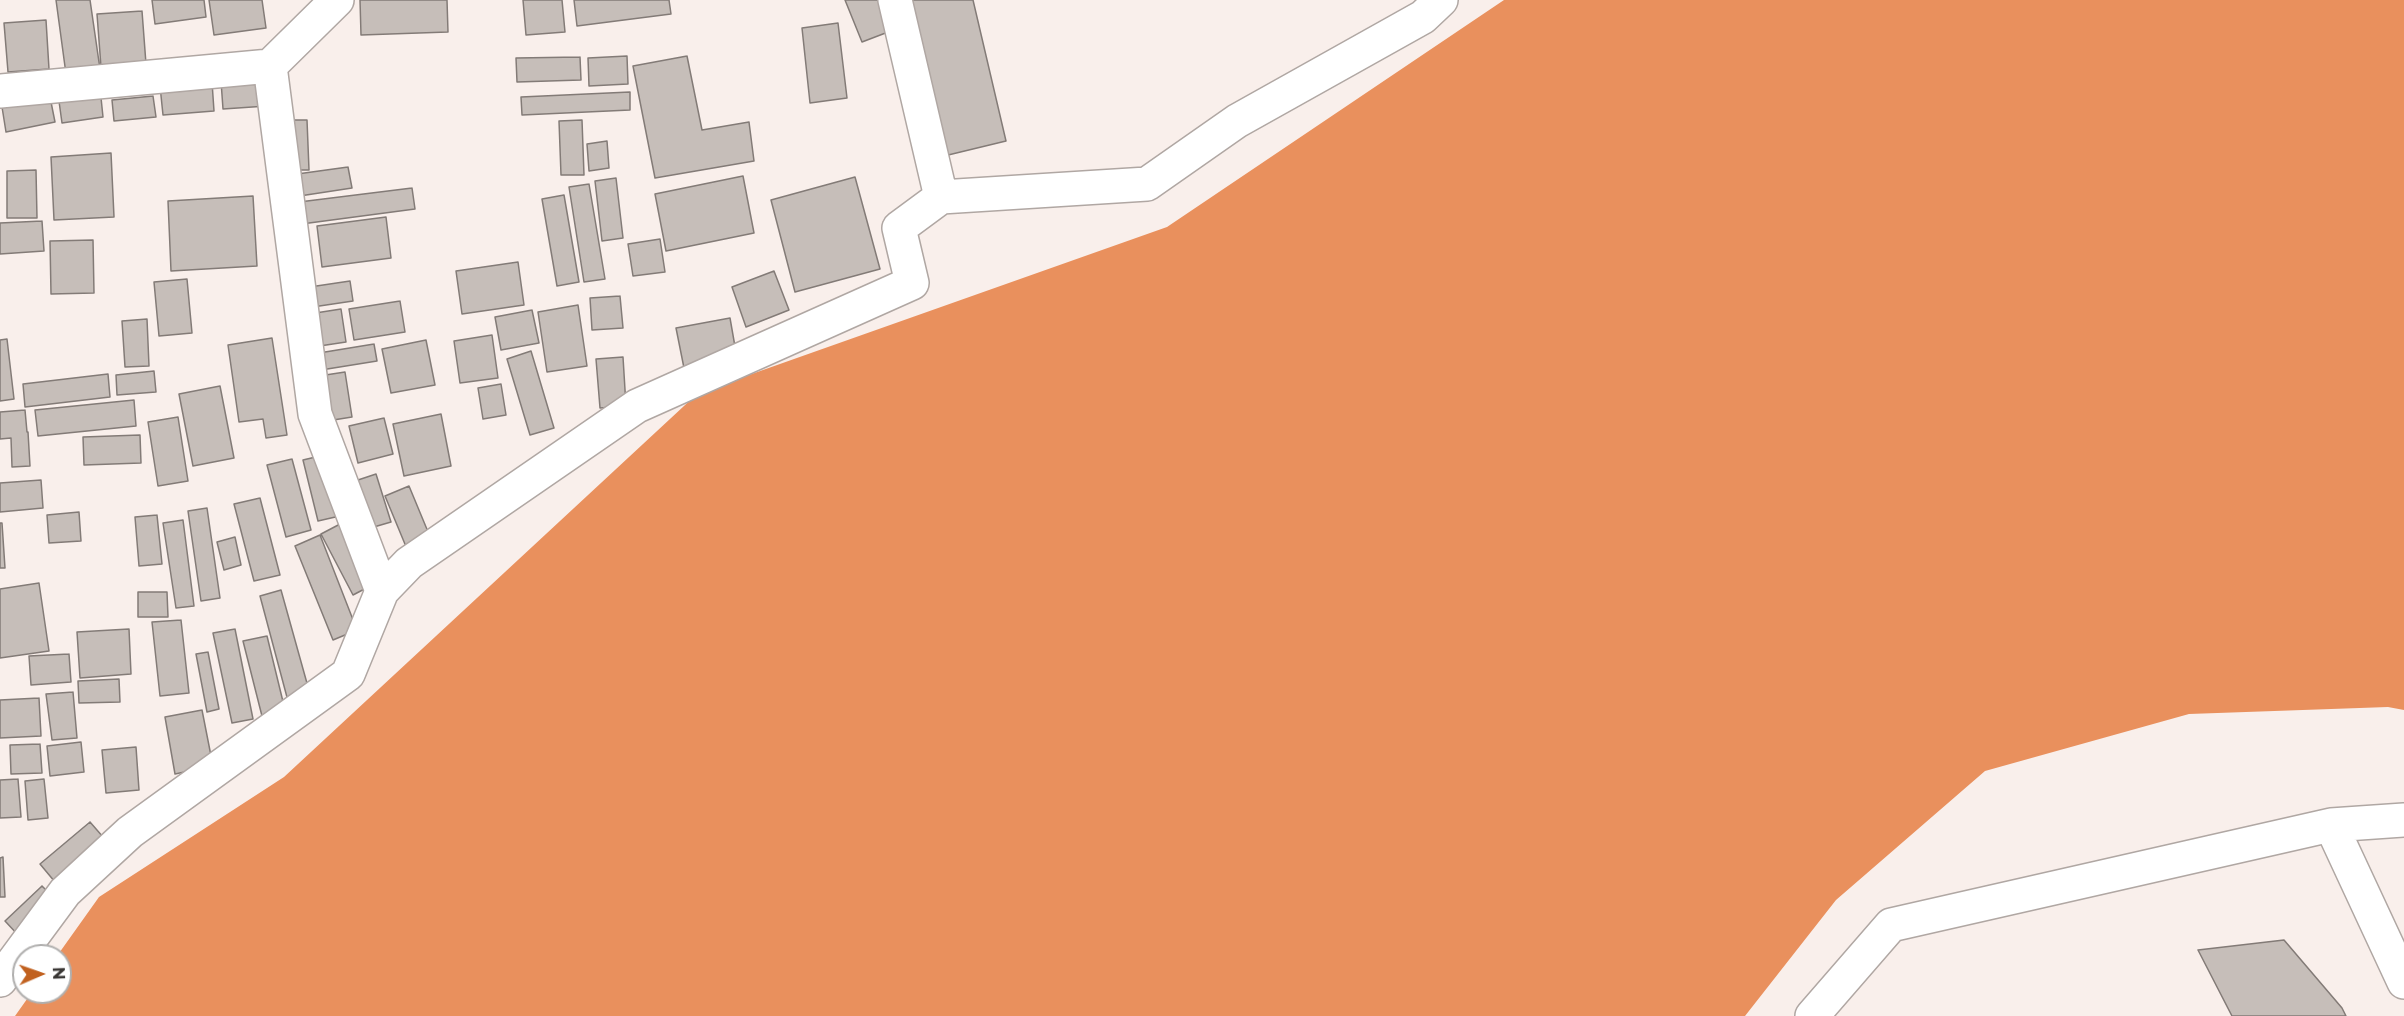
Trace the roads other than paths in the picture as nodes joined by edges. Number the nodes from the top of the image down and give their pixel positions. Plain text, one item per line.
1 (337, 0) edge
2 (895, 0) edge
3 (1441, 0) edge
4 (270, 66) junction
5 (0, 91) edge
6 (941, 197) junction
7 (382, 591) junction
8 (2404, 820) edge
9 (2331, 825) junction
10 (0, 980) edge
11 (2404, 982) edge
12 (1812, 1016) edge

1 - 4 street
2 - 6 street
3 - 6 street
4 - 5 street
4 - 7 street
6 - 7 street
7 - 10 street
8 - 9 street
9 - 11 street
9 - 12 street

